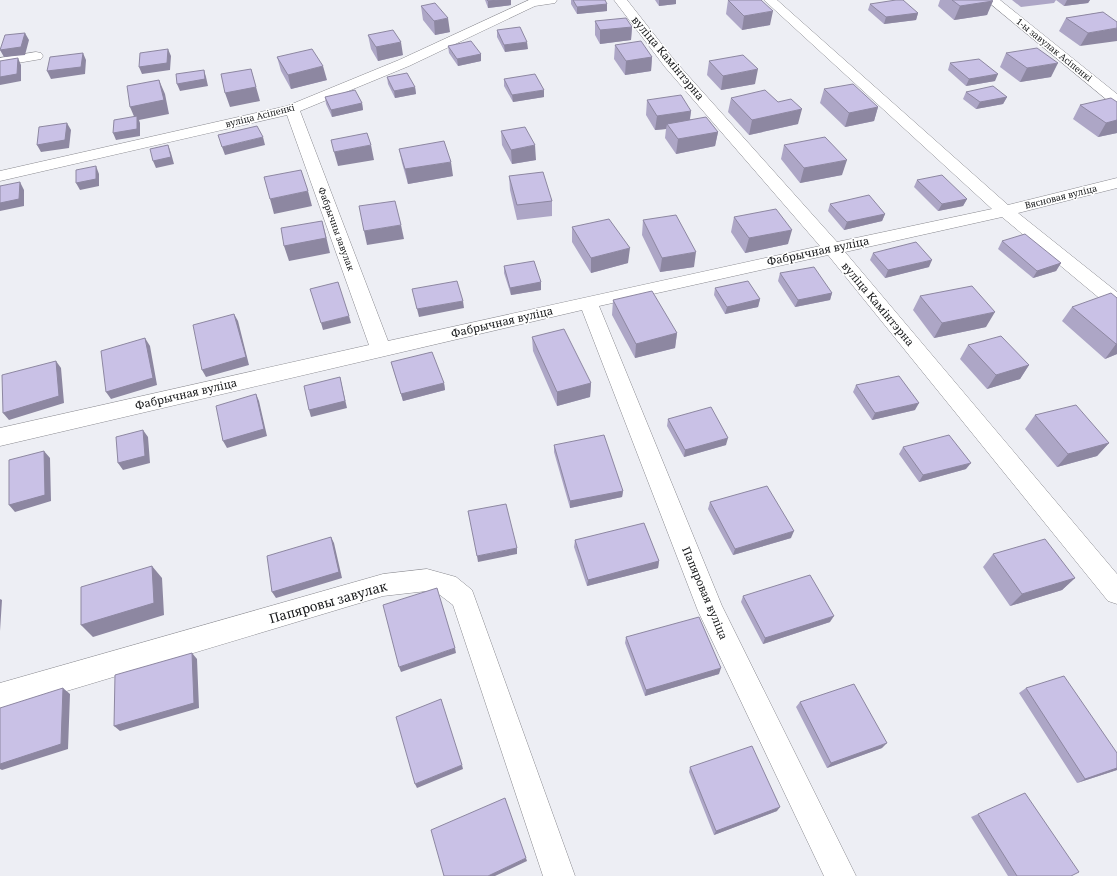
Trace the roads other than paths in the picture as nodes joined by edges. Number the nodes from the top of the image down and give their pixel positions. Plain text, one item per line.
1 (551, 0) edge
2 (620, 0) edge
3 (770, 0) edge
4 (992, 0) edge
5 (36, 56) dead end
6 (0, 62) edge
7 (1117, 101) edge
8 (292, 109) junction
9 (0, 176) edge
10 (1117, 183) edge
11 (1005, 211) junction
12 (832, 248) junction
13 (588, 302) junction
14 (1117, 302) edge
15 (381, 349) junction
16 (0, 437) edge
17 (1117, 594) edge
18 (0, 697) edge
19 (559, 876) edge
20 (840, 876) edge

1 - 8 street, вуліца Асіпенкі
2 - 12 street, вуліца Камінтэрна
3 - 11 street
4 - 7 street, 1-ы завулак Асіпенкі
5 - 6 street
8 - 9 street, вуліца Асіпенкі
8 - 15 street, Фабрычны завулак
10 - 11 street, Вясновая вуліца
11 - 12 street, Фабрычная вуліца
11 - 14 street
12 - 13 street, Фабрычная вуліца
12 - 17 street, вуліца Камінтэрна
13 - 15 street, Фабрычная вуліца
13 - 20 street, Папяровая вуліца
15 - 16 street, Фабрычная вуліца
18 - 19 street, Папяровы завулак

